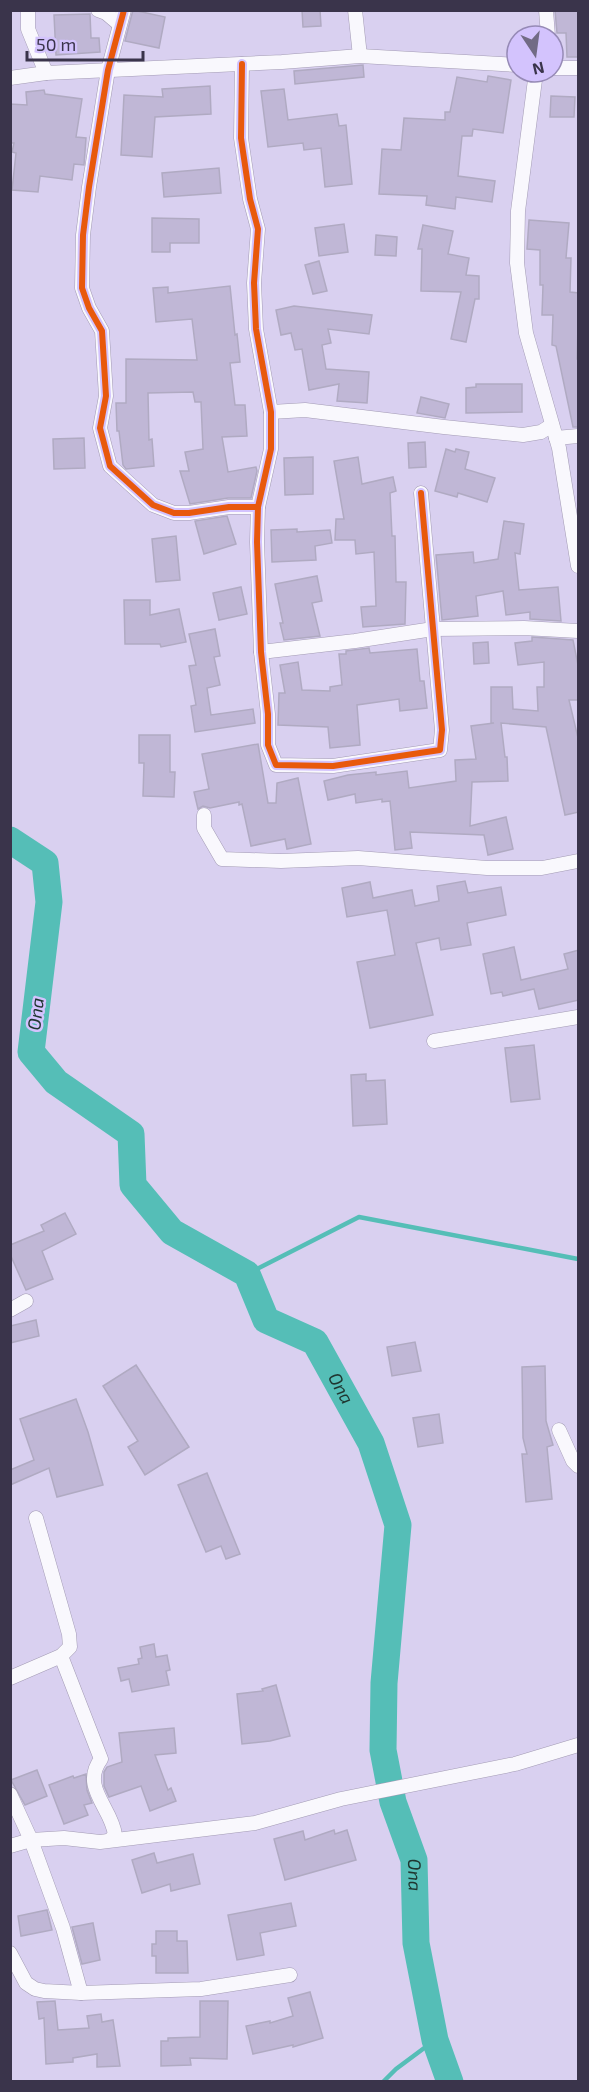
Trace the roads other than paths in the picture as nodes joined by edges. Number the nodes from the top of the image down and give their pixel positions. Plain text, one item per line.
1 (28, 10) edge
2 (98, 10) edge
3 (355, 10) edge
4 (122, 17) edge
5 (360, 56) junction
6 (242, 64) junction
7 (505, 64) edge
8 (108, 70) junction
9 (46, 73) junction
10 (10, 78) edge
11 (534, 84) edge
12 (271, 412) junction
13 (554, 432) junction
14 (579, 436) edge
15 (421, 493) dead end
16 (258, 507) junction
17 (579, 566) edge
18 (433, 629) junction
19 (579, 631) edge
20 (261, 652) junction
21 (204, 815) dead end
22 (579, 861) edge
23 (579, 1017) edge
24 (434, 1041) dead end
25 (26, 1301) dead end
26 (10, 1310) edge
27 (559, 1430) dead end
28 (579, 1466) edge
29 (36, 1518) dead end
30 (61, 1656) junction
31 (10, 1678) edge
32 (579, 1745) edge
33 (10, 1794) edge
34 (31, 1840) junction
35 (110, 1840) junction
36 (10, 1846) edge
37 (10, 1953) edge
38 (290, 1975) dead end
39 (81, 1993) junction

1 - 9 street
2 - 4 street
3 - 5 street
4 - 8 street
5 - 6 street
5 - 7 street
6 - 8 street
6 - 12 street
8 - 9 street
8 - 16 street
9 - 10 street
11 - 13 street
12 - 13 street
12 - 16 street
13 - 14 street
13 - 17 street
15 - 18 street
16 - 20 street
18 - 19 street
18 - 20 street
18 - 20 street
21 - 22 street
23 - 24 street
25 - 26 street
27 - 28 street
29 - 30 street
30 - 31 street
30 - 35 street
32 - 35 street
33 - 34 street
34 - 35 street
34 - 36 street
34 - 39 street
37 - 39 street
38 - 39 street

